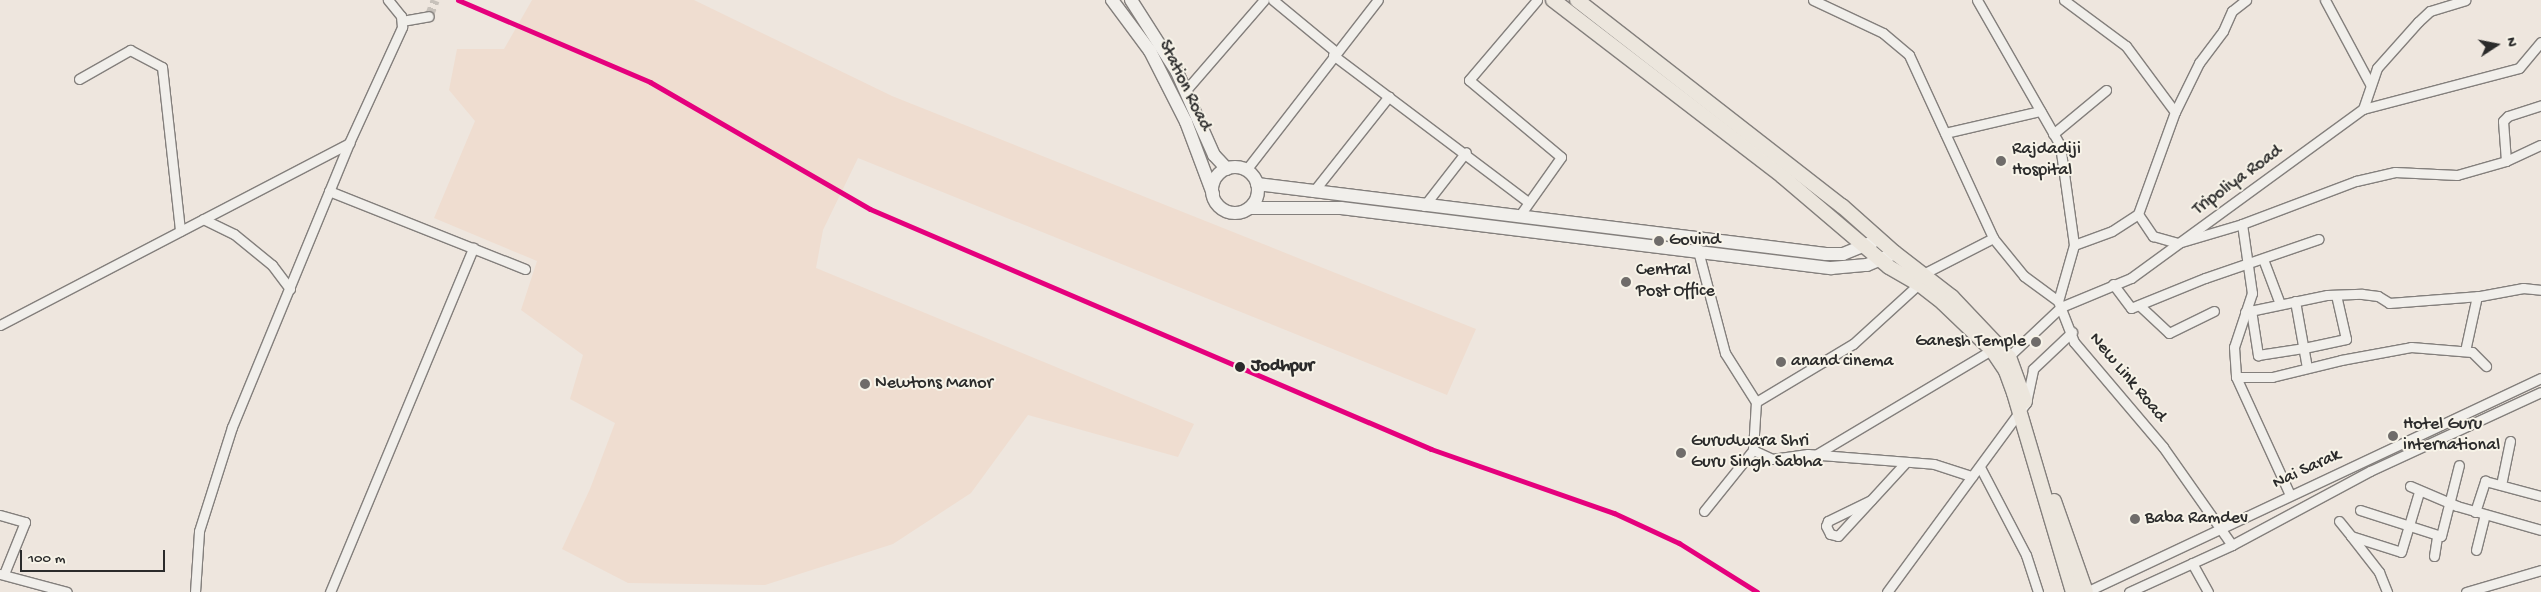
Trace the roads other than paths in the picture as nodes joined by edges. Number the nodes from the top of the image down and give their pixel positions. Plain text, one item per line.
1 (388, 0) edge
2 (1112, 0) edge
3 (1131, 0) edge
4 (1264, 0) edge
5 (1273, 0) edge
6 (1378, 0) edge
7 (1536, 0) edge
8 (1553, 0) edge
9 (1577, 0) edge
10 (1813, 0) edge
11 (1978, 0) edge
12 (2064, 0) edge
13 (2246, 0) edge
14 (2325, 0) edge
15 (2465, 0) edge
16 (429, 16) dead end
17 (402, 22) junction
18 (2541, 42) edge
19 (1334, 53) junction
20 (79, 79) dead end
21 (2370, 84) junction
22 (1186, 90) junction
23 (2106, 90) dead end
24 (1389, 96) junction
25 (2541, 105) edge
26 (2363, 108) junction
27 (2040, 111) junction
28 (2175, 112) junction
29 (1945, 133) junction
30 (2053, 134) junction
31 (349, 143) junction
32 (2541, 146) edge
33 (1466, 152) junction
34 (2506, 161) junction
35 (1227, 169) junction
36 (1246, 170) junction
37 (1257, 184) junction
38 (329, 191) junction
39 (1313, 192) junction
40 (1213, 194) junction
41 (1527, 201) junction
42 (1424, 206) junction
43 (1250, 208) junction
44 (2138, 214) junction
45 (1520, 215) junction
46 (203, 219) junction
47 (2242, 224) junction
48 (180, 231) junction
49 (1993, 238) junction
50 (1695, 239) junction
51 (1879, 239) junction
52 (2318, 239) dead end
53 (2178, 243) junction
54 (2074, 245) junction
55 (1865, 246) junction
56 (473, 248) junction
57 (1699, 253) junction
58 (1895, 253) junction
59 (2263, 259) junction
60 (1880, 261) junction
61 (2250, 264) junction
62 (524, 269) dead end
63 (1923, 278) junction
64 (2113, 284) junction
65 (290, 289) junction
66 (2541, 290) edge
67 (2336, 295) junction
68 (2477, 296) junction
69 (2295, 301) junction
70 (2060, 304) junction
71 (2280, 304) junction
72 (2139, 305) junction
73 (2214, 311) dead end
74 (2248, 311) junction
75 (0, 325) edge
76 (2072, 332) junction
77 (1996, 348) junction
78 (2304, 348) junction
79 (2465, 351) junction
80 (2005, 360) junction
81 (2486, 366) dead end
82 (2307, 368) junction
83 (2236, 378) junction
84 (2541, 378) edge
85 (2541, 392) edge
86 (1756, 402) junction
87 (2022, 408) junction
88 (2510, 441) dead end
89 (1753, 450) junction
90 (1817, 454) junction
91 (2363, 461) junction
92 (1906, 462) junction
93 (2459, 465) dead end
94 (1980, 467) junction
95 (2370, 471) junction
96 (1972, 476) junction
97 (2501, 485) junction
98 (2410, 486) dead end
99 (2419, 492) junction
100 (2290, 495) junction
101 (2541, 496) edge
102 (1871, 500) junction
103 (2449, 503) junction
104 (2360, 510) dead end
105 (1704, 511) dead end
106 (2475, 512) junction
107 (0, 515) edge
108 (2485, 515) junction
109 (2340, 522) dead end
110 (2222, 527) junction
111 (2409, 528) junction
112 (2541, 530) edge
113 (2351, 536) junction
114 (2437, 536) junction
115 (2232, 545) junction
116 (2476, 550) dead end
117 (2434, 556) dead end
118 (2192, 563) junction
119 (2541, 570) edge
120 (2, 574) edge
121 (29, 582) junction
122 (2484, 589) edge
123 (27, 592) edge
124 (68, 592) edge
125 (195, 592) edge
126 (330, 592) edge
127 (1887, 592) edge
128 (2038, 592) edge
129 (2073, 592) edge
130 (2086, 592) edge
131 (2129, 592) edge
132 (2208, 592) edge
133 (2387, 592) edge
134 (2466, 592) edge

1 - 17 street
2 - 40 street, Station Road
3 - 22 street, Station Road
4 - 22 street
5 - 19 street
6 - 19 street
7 - 41 street
8 - 55 main road
9 - 51 main road
10 - 29 street, New Link Road
11 - 27 street
12 - 28 street
13 - 28 street
14 - 21 street
15 - 21 street
16 - 17 street
17 - 31 street
18 - 26 street
19 - 24 street
19 - 36 street
20 - 48 street
21 - 26 street
22 - 35 street, Station Road
23 - 30 street
24 - 33 street
24 - 39 street
25 - 34 street
26 - 53 street, Tripoliya Road
27 - 29 street
27 - 30 street
28 - 44 street
29 - 49 street, New Link Road
30 - 54 street
31 - 38 street
31 - 46 street
32 - 34 street
33 - 41 street
33 - 42 street
34 - 47 street
35 - 36 street
35 - 40 street
36 - 37 street
37 - 39 street
37 - 43 street
38 - 56 street
38 - 65 street
39 - 42 street
40 - 43 street
41 - 45 street
42 - 45 street
43 - 57 street
44 - 53 street
44 - 54 street
45 - 50 street
46 - 48 street
46 - 65 street
47 - 53 street
47 - 61 street
48 - 75 street
49 - 63 street
49 - 70 street, New Link Road
50 - 55 street
50 - 57 street
51 - 55 street
51 - 58 main road
52 - 59 street
53 - 64 street, Tripoliya Road
54 - 70 street
55 - 60 main road
56 - 62 street
56 - 126 street
57 - 60 street
57 - 86 street
58 - 60 street
58 - 63 main road
59 - 61 street
59 - 71 street
60 - 63 main road
61 - 72 street
61 - 74 street
63 - 77 main road
63 - 86 street
64 - 70 street, Tripoliya Road
64 - 72 street
65 - 125 street
66 - 68 street
67 - 68 street
67 - 69 street
67 - 78 street
68 - 79 street
69 - 71 street
69 - 78 street
70 - 76 street, New Link Road
70 - 80 street, Tripoliya Road
71 - 74 street
72 - 73 street
74 - 78 street
74 - 83 street
76 - 87 street
76 - 110 street, New Link Road
77 - 80 main road
77 - 90 street
78 - 82 street
79 - 81 street
79 - 82 street
80 - 87 main road
82 - 83 street
83 - 100 street
84 - 91 street, Nai Sarak
85 - 95 street
86 - 89 street
87 - 94 street
87 - 129 main road
87 - 130 main road
88 - 97 street
89 - 90 street
89 - 105 street
90 - 92 street
91 - 95 street
91 - 100 street, Nai Sarak
92 - 96 street
92 - 102 street
93 - 103 street
94 - 96 street
94 - 128 street
95 - 115 street
96 - 127 street
97 - 101 street
97 - 106 street
98 - 99 street
99 - 103 street
99 - 111 street
100 - 110 street, Nai Sarak
102 - 102 street
103 - 106 street
103 - 114 street
104 - 111 street
106 - 108 street
107 - 120 street
108 - 112 street
108 - 116 street
109 - 113 street
110 - 115 street, New Link Road
110 - 130 street, Nai Sarak
111 - 113 street
111 - 114 street
113 - 133 street
114 - 117 street
115 - 118 street
118 - 131 street
118 - 132 street
119 - 122 street
120 - 121 street
121 - 123 street
121 - 124 street
122 - 134 street

